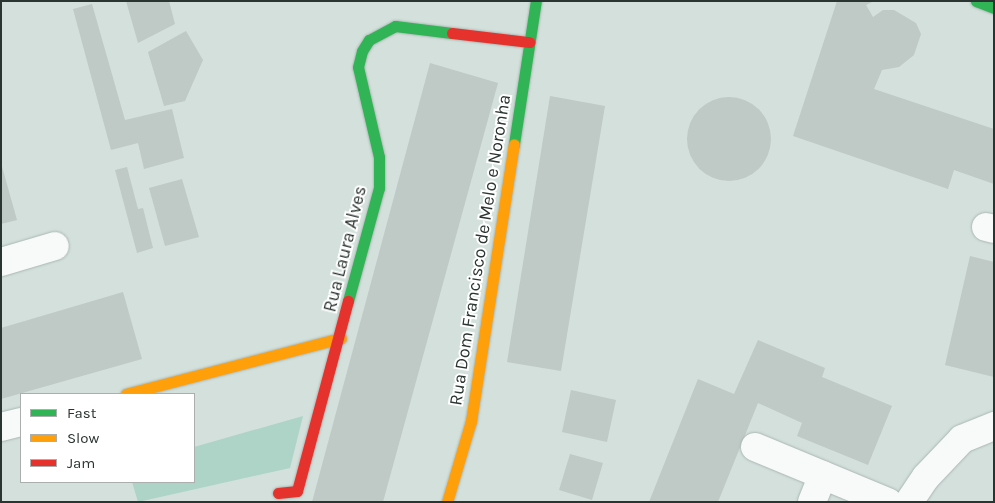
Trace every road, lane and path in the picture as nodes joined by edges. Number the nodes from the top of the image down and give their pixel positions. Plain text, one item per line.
1 (536, 1) edge
2 (976, 1) edge
3 (994, 8) edge
4 (530, 42) junction
5 (55, 246) dead end
6 (1, 262) edge
7 (341, 338) junction
8 (130, 393) edge
9 (20, 422) edge
10 (994, 426) edge
11 (1, 427) edge
12 (755, 447) dead end
13 (823, 476) junction
14 (278, 493) dead end
15 (447, 502) edge
16 (812, 502) edge
17 (888, 502) edge
18 (909, 502) edge

1 - 4 street, Rua Dom Francisco de Melo e Noronha
2 - 3 street
4 - 7 street, Rua Laura Alves
4 - 15 street, Rua Dom Francisco de Melo e Noronha
5 - 6 street
7 - 8 street
7 - 14 street, Rua Laura Alves
9 - 11 street
10 - 18 street
12 - 13 street
13 - 16 street
13 - 17 street

